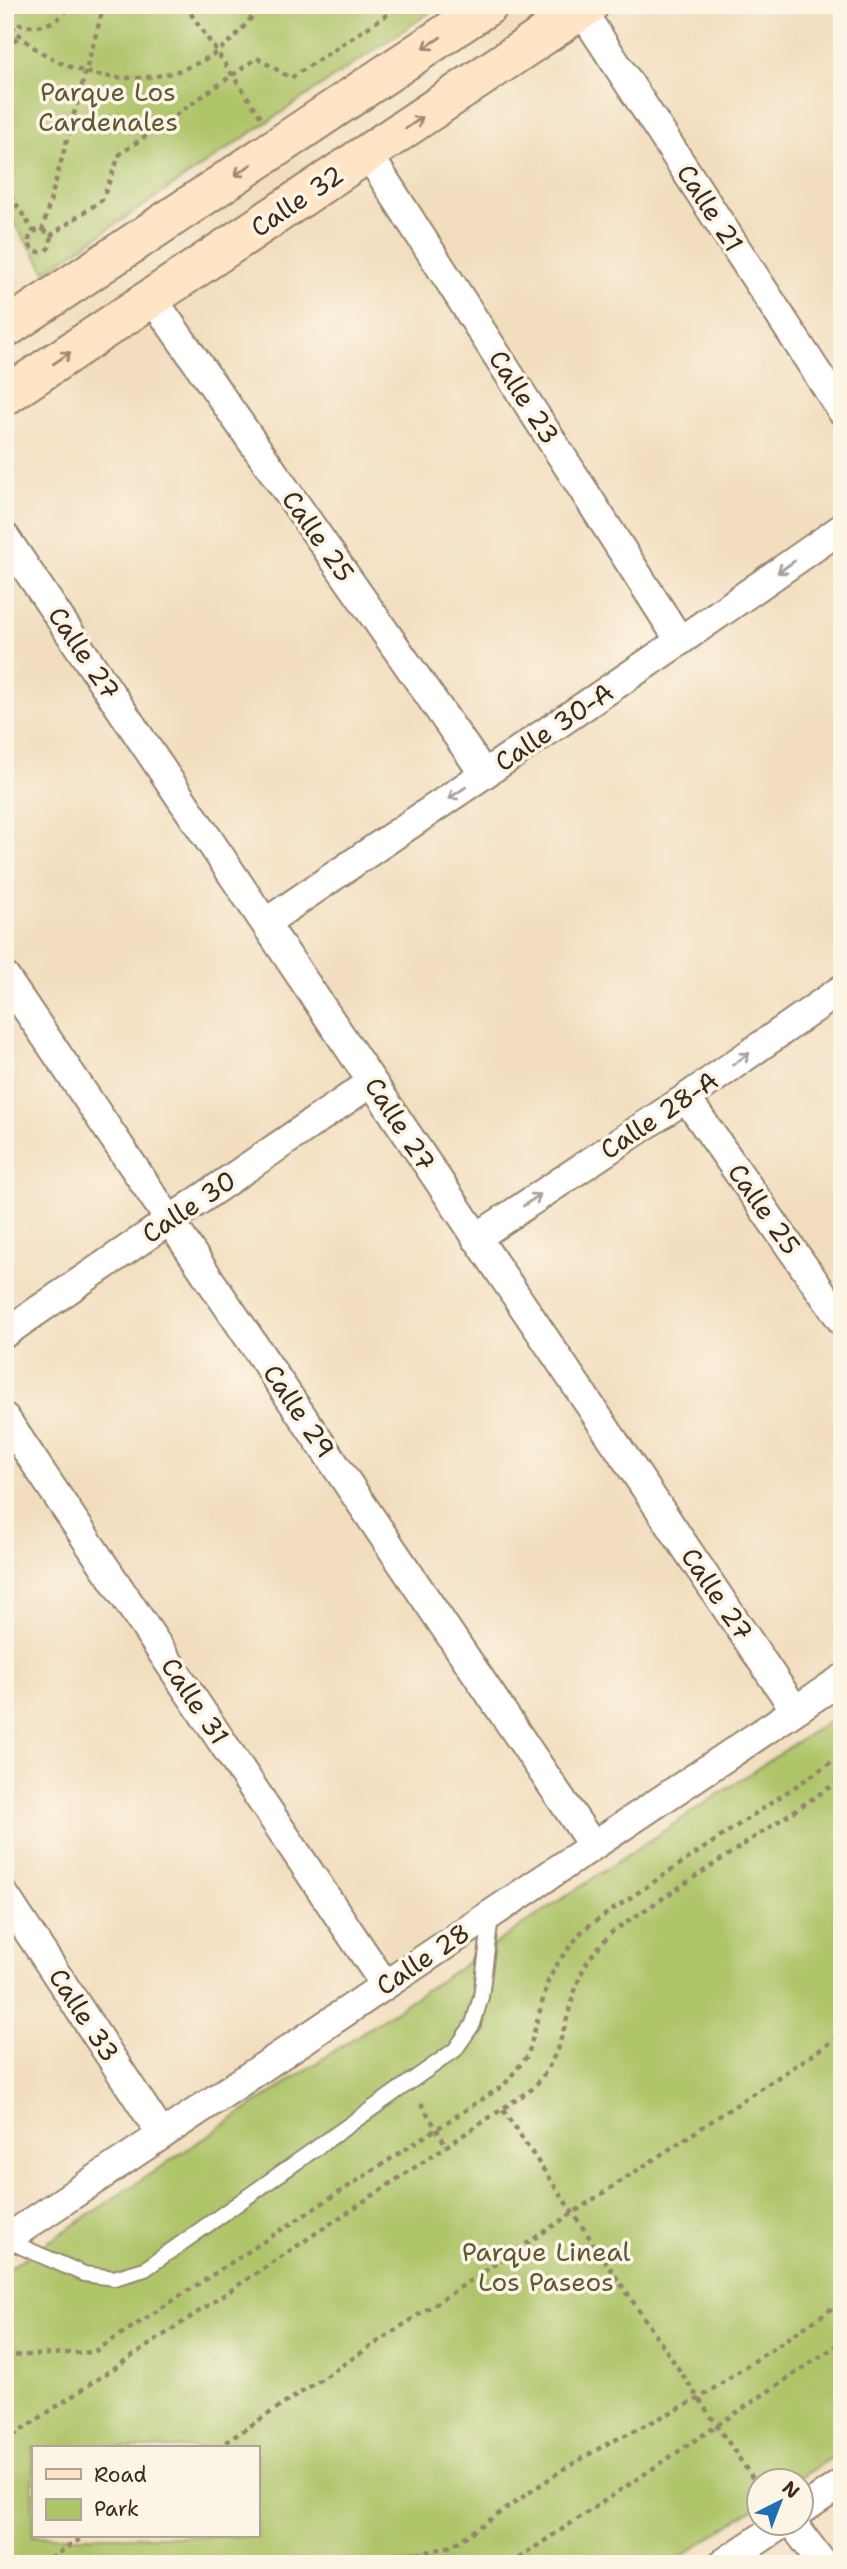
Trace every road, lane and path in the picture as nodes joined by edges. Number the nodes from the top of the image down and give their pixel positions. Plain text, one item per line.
1 (70, 5) edge
2 (104, 5) edge
3 (185, 5) edge
4 (261, 5) edge
5 (402, 5) edge
6 (489, 5) edge
7 (583, 7) edge
8 (5, 17) edge
9 (21, 36) junction
10 (5, 47) edge
11 (216, 51) junction
12 (85, 72) junction
13 (233, 76) junction
14 (262, 118) dead end
15 (368, 153) junction
16 (5, 187) edge
17 (41, 231) junction
18 (34, 232) junction
19 (50, 236) junction
20 (152, 298) junction
21 (5, 329) edge
22 (5, 396) edge
23 (842, 411) edge
24 (842, 528) edge
25 (5, 537) edge
26 (680, 641) junction
27 (484, 774) junction
28 (265, 923) junction
29 (5, 977) edge
30 (842, 989) edge
31 (372, 1082) junction
32 (686, 1097) junction
33 (170, 1220) junction
34 (476, 1238) junction
35 (842, 1321) edge
36 (5, 1333) edge
37 (5, 1418) edge
38 (842, 1679) edge
39 (795, 1710) junction
40 (842, 1755) edge
41 (842, 1779) edge
42 (593, 1846) junction
43 (5, 1896) edge
44 (491, 1914) junction
45 (385, 1985) junction
46 (842, 2035) edge
47 (503, 2110) junction
48 (436, 2128) junction
49 (162, 2135) junction
50 (447, 2147) junction
51 (573, 2213) junction
52 (5, 2240) edge
53 (842, 2302) edge
54 (842, 2342) edge
55 (5, 2356) edge
56 (698, 2399) junction
57 (716, 2426) junction
58 (5, 2441) edge
59 (220, 2446) edge
60 (746, 2469) edge
61 (842, 2483) edge
62 (816, 2501) edge
63 (82, 2538) edge
64 (761, 2538) edge
65 (804, 2538) edge
66 (42, 2564) edge
67 (378, 2564) edge
68 (510, 2564) edge
69 (722, 2564) edge
70 (824, 2564) edge

1 - 8 path
2 - 12 path
3 - 11 path
4 - 11 path
5 - 13 path
6 -> 21 street
15 -> 7 street, Calle 32
7 - 23 street, Calle 21
8 - 9 path
9 - 10 path
9 - 12 path
11 - 12 path
11 - 13 path
12 - 17 path
13 - 14 path
13 - 19 path
15 - 20 street, Calle 32
15 - 26 street, Calle 23
16 - 18 path
17 - 18 path
17 - 19 path
18 - 19 path
22 -> 20 street, Calle 32
20 - 27 street, Calle 25
24 -> 26 street, Calle 30-A
25 - 28 street, Calle 27
26 - 27 street, Calle 30-A
27 -> 28 street, Calle 30-A
28 - 31 street, Calle 27
29 - 33 street, Calle 29
32 -> 30 street, Calle 28-A
31 - 33 street, Calle 30
31 - 34 street, Calle 27
34 -> 32 street, Calle 28-A
32 - 35 street, Calle 25
33 - 36 street, Calle 30
33 - 42 street, Calle 29
34 - 39 street, Calle 27
37 - 45 street, Calle 31
38 - 39 street, Calle 28
39 - 42 street, Calle 28
40 - 48 path
41 - 47 path
42 - 44 street, Calle 28
43 - 49 street, Calle 33
44 - 45 street, Calle 28
44 - 52 lane
45 - 49 street, Calle 28
46 - 51 path
47 - 50 path
47 - 51 path
48 - 50 path
48 - 55 path
49 - 52 street, Calle 28
50 - 58 path
51 - 56 path
51 - 59 path
53 - 56 path
54 - 57 path
56 - 57 path
56 - 67 path
57 - 60 path
57 - 68 path
61 - 62 street
63 - 66 path
64 - 69 street
65 - 70 street

